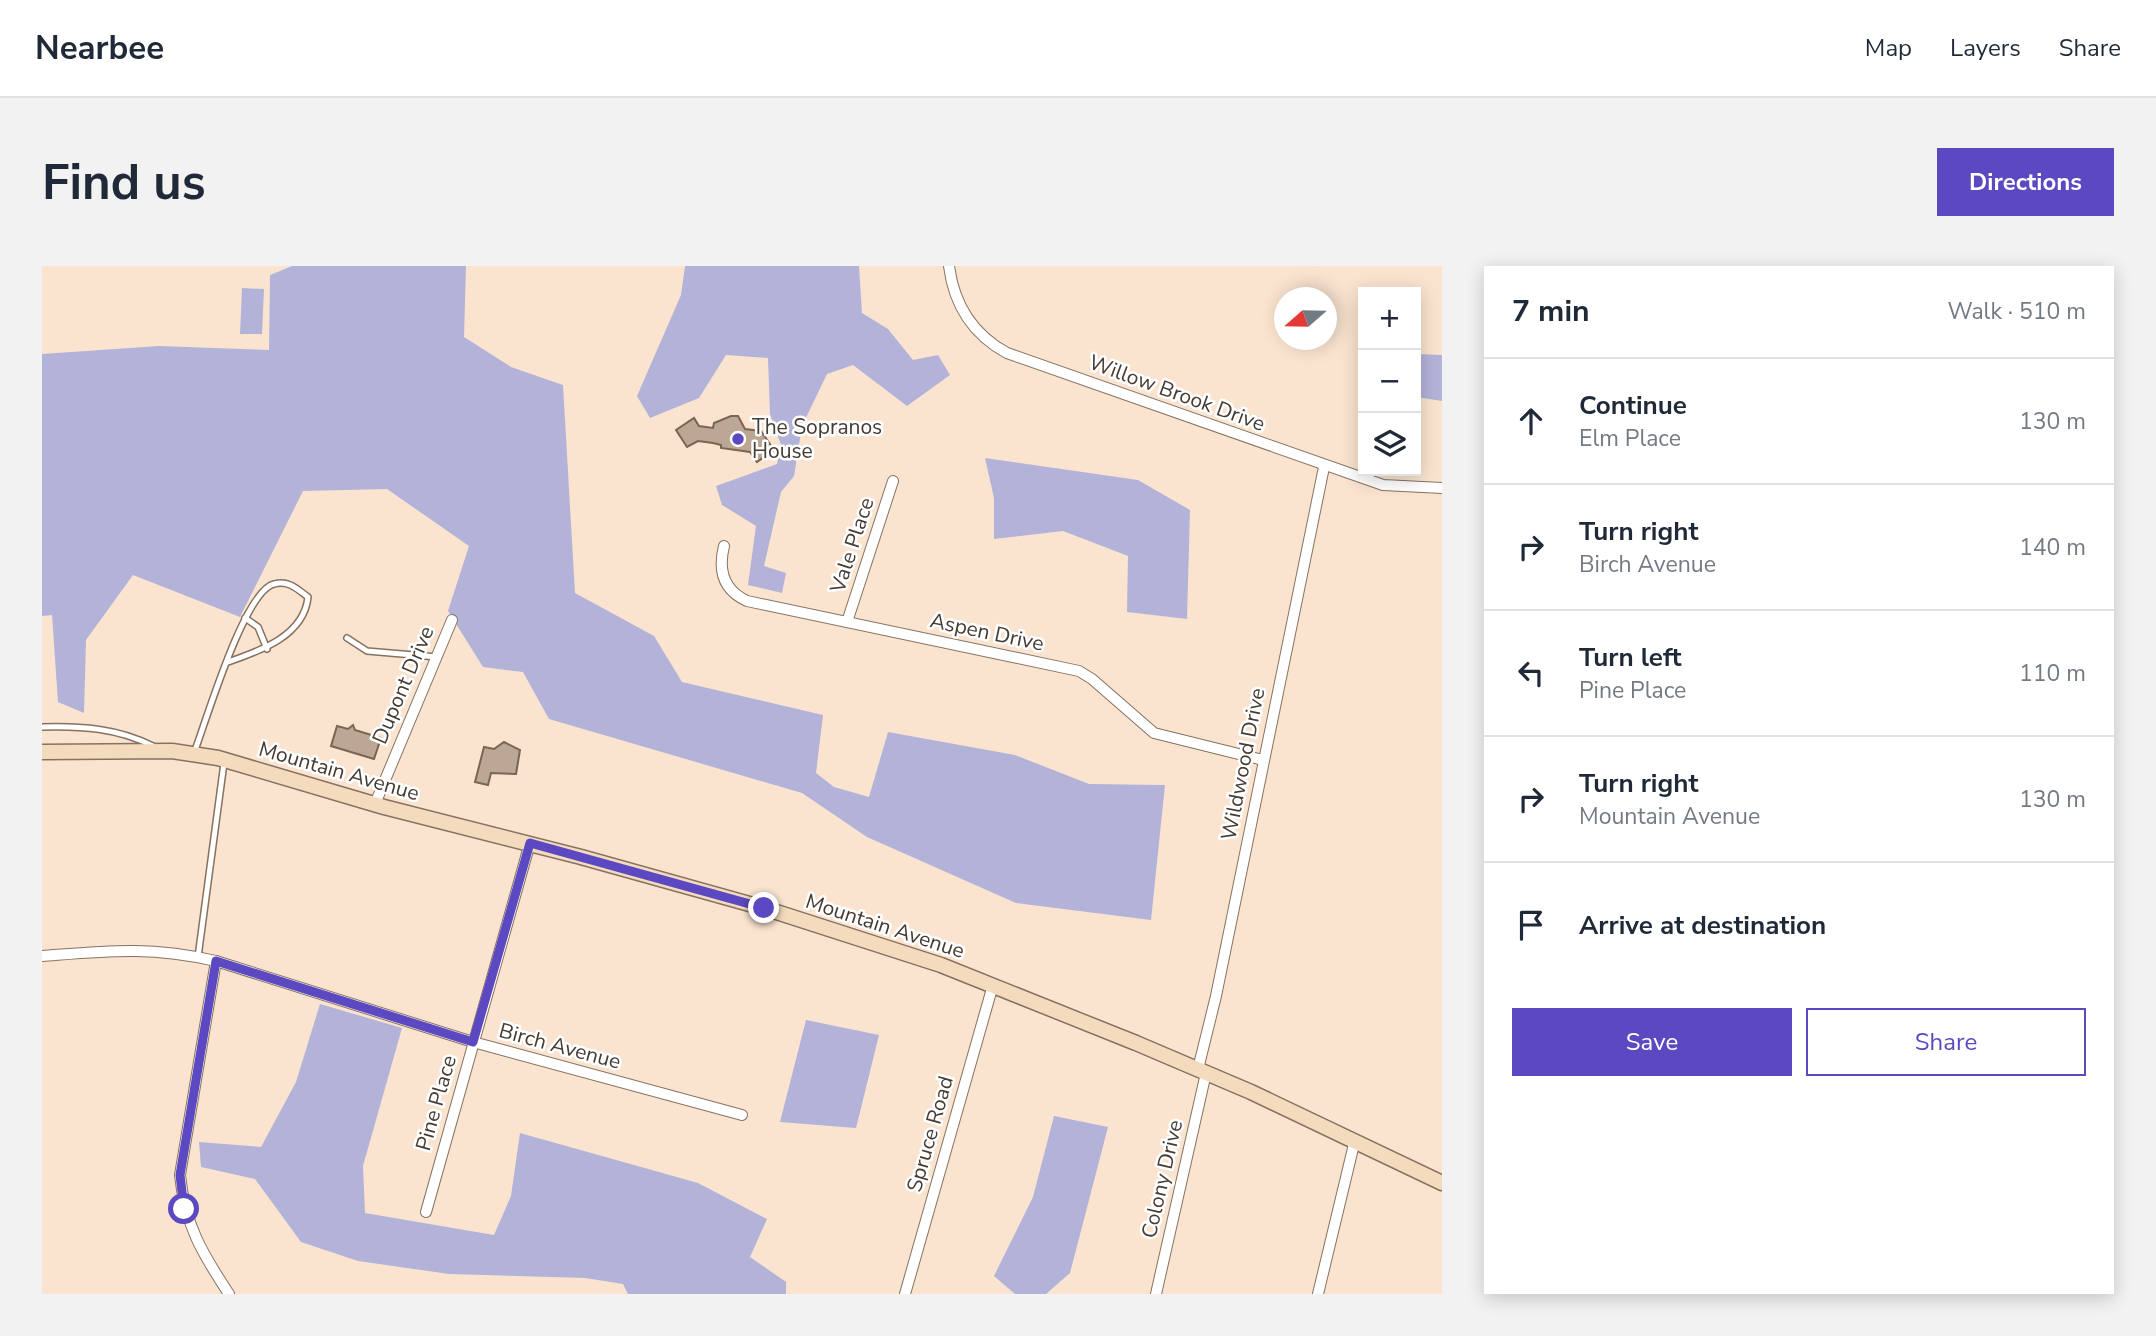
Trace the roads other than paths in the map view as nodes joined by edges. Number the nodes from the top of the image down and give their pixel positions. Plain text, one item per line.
1 (949, 266) edge
2 (1324, 467) junction
3 (893, 481) dead end
4 (1442, 488) edge
5 (724, 546) dead end
6 (246, 618) junction
7 (452, 620) dead end
8 (848, 622) junction
9 (347, 638) dead end
10 (267, 649) junction
11 (438, 657) junction
12 (228, 662) junction
13 (42, 727) edge
14 (162, 750) junction
15 (42, 752) edge
16 (194, 753) junction
17 (225, 760) junction
18 (1263, 760) junction
19 (375, 804) junction
20 (530, 843) junction
21 (42, 956) edge
22 (198, 957) junction
23 (216, 961) junction
24 (993, 985) junction
25 (473, 1042) junction
26 (1202, 1071) junction
27 (742, 1115) dead end
28 (1355, 1140) junction
29 (1442, 1183) edge
30 (426, 1213) dead end
31 (229, 1294) edge
32 (905, 1294) edge
33 (1156, 1294) edge
34 (1318, 1294) edge

1 - 2 street, Willow Brook Drive
2 - 4 street, Willow Brook Drive
2 - 18 street, Wildwood Drive
3 - 8 street, Vale Place
5 - 8 street, Aspen Drive
6 - 10 lane
6 - 10 lane
6 - 12 lane
7 - 11 street, Dupont Drive
8 - 18 street, Aspen Drive
9 - 11 lane
10 - 12 lane
11 - 19 street, Dupont Drive
12 - 16 lane
13 - 14 lane
14 - 15 street, Mountain Avenue
14 - 16 street, Mountain Avenue
16 - 17 street, Mountain Avenue
17 - 19 street, Mountain Avenue
17 - 22 lane
18 - 26 street, Wildwood Drive
19 - 20 street, Mountain Avenue
20 - 24 street, Mountain Avenue
20 - 25 street, Pine Place
21 - 22 street, Birch Avenue
22 - 23 street, Birch Avenue
23 - 25 street, Birch Avenue
23 - 31 street
24 - 26 street, Mountain Avenue
24 - 32 street, Spruce Road
25 - 27 street, Birch Avenue
25 - 30 street, Pine Place
26 - 28 street, Mountain Avenue
26 - 33 street, Colony Drive
28 - 29 street, Mountain Avenue
28 - 34 street

